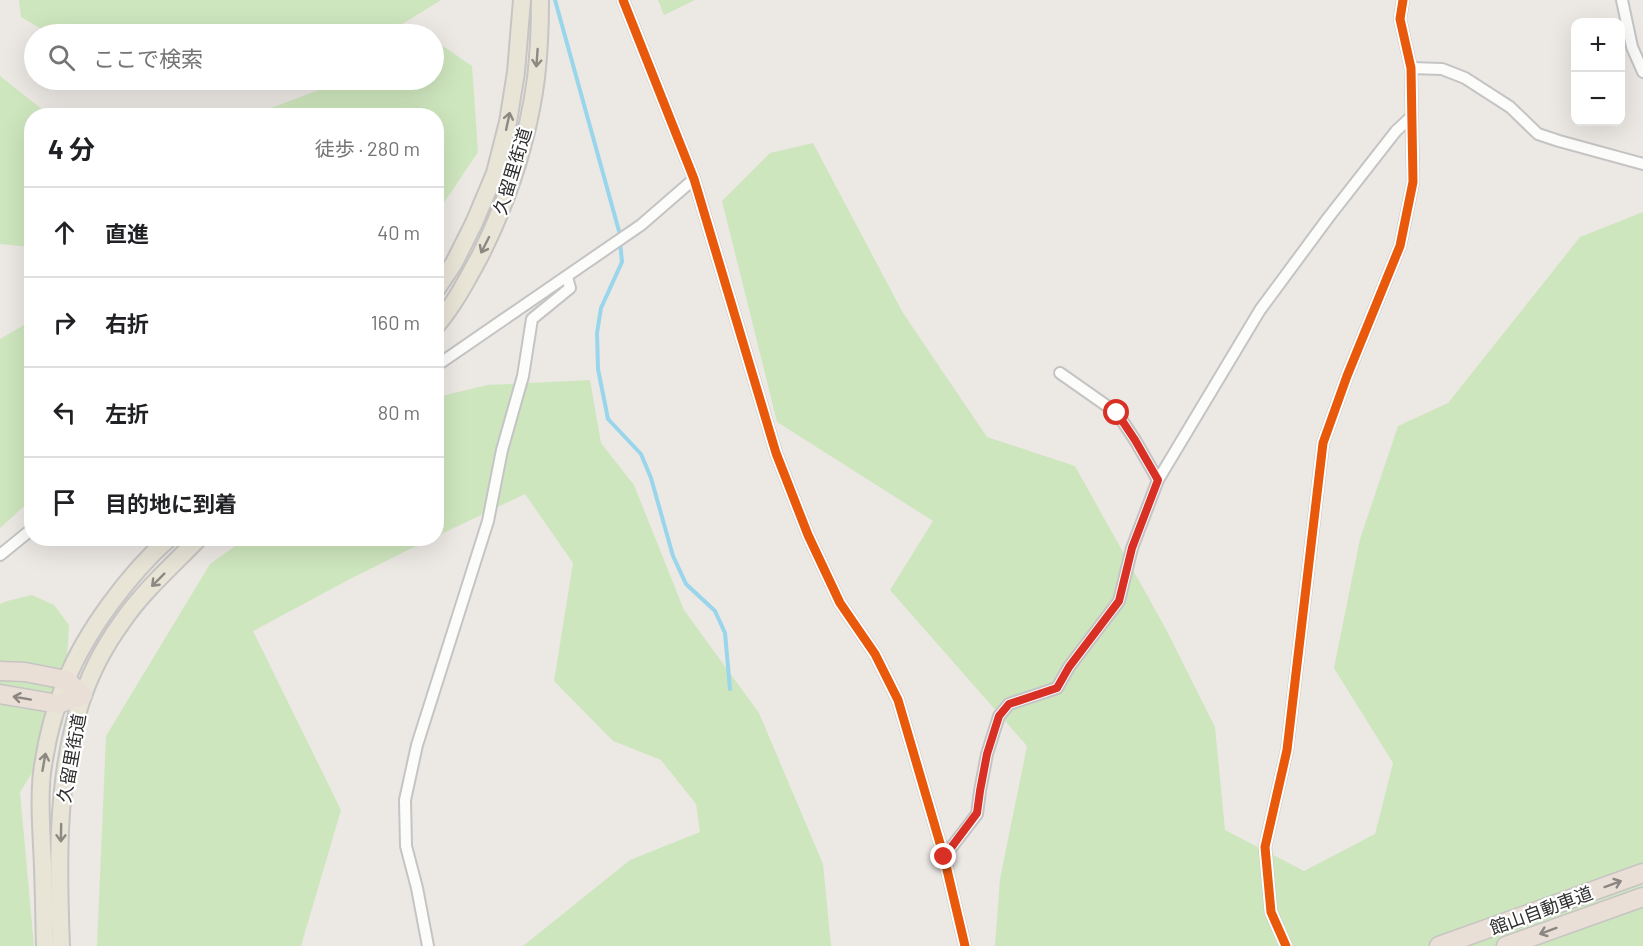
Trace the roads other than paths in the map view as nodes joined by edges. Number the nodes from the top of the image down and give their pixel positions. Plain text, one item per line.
1 (522, 0) edge
2 (540, 0) edge
3 (623, 0) edge
4 (1403, 0) edge
5 (1622, 0) edge
6 (1411, 68) junction
7 (1643, 72) edge
8 (1411, 117) junction
9 (1643, 164) edge
10 (694, 179) junction
11 (567, 277) junction
12 (444, 278) edge
13 (444, 317) edge
14 (444, 361) edge
15 (1060, 373) dead end
16 (1158, 480) junction
17 (24, 536) edge
18 (159, 546) edge
19 (191, 546) edge
20 (0, 555) edge
21 (0, 671) edge
22 (66, 680) junction
23 (0, 694) edge
24 (83, 694) junction
25 (58, 704) junction
26 (944, 857) junction
27 (1643, 873) edge
28 (1643, 897) edge
29 (1284, 942) edge
30 (45, 946) edge
31 (62, 946) edge
32 (428, 946) edge
33 (965, 946) edge
34 (1439, 946) edge
35 (1506, 946) edge

12 -> 1 main road, 久留里街道
2 -> 13 main road, 久留里街道
3 - 10 street
4 - 6 street
5 - 7 street
6 - 8 street
6 - 9 street
8 - 16 street
8 - 29 street
10 - 11 street
10 - 26 street
11 - 14 street
11 - 32 street
15 - 16 street
16 - 26 street
17 - 20 street
18 - 22 main road, 久留里街道
19 -> 24 main road, 久留里街道
21 - 22 highway
22 - 24 highway
22 - 25 main road, 久留里街道
25 -> 23 highway
24 - 25 highway
24 -> 31 main road, 久留里街道
30 -> 25 main road, 久留里街道
26 - 33 street
34 -> 27 highway, 館山自動車道
28 -> 35 highway, 館山自動車道

